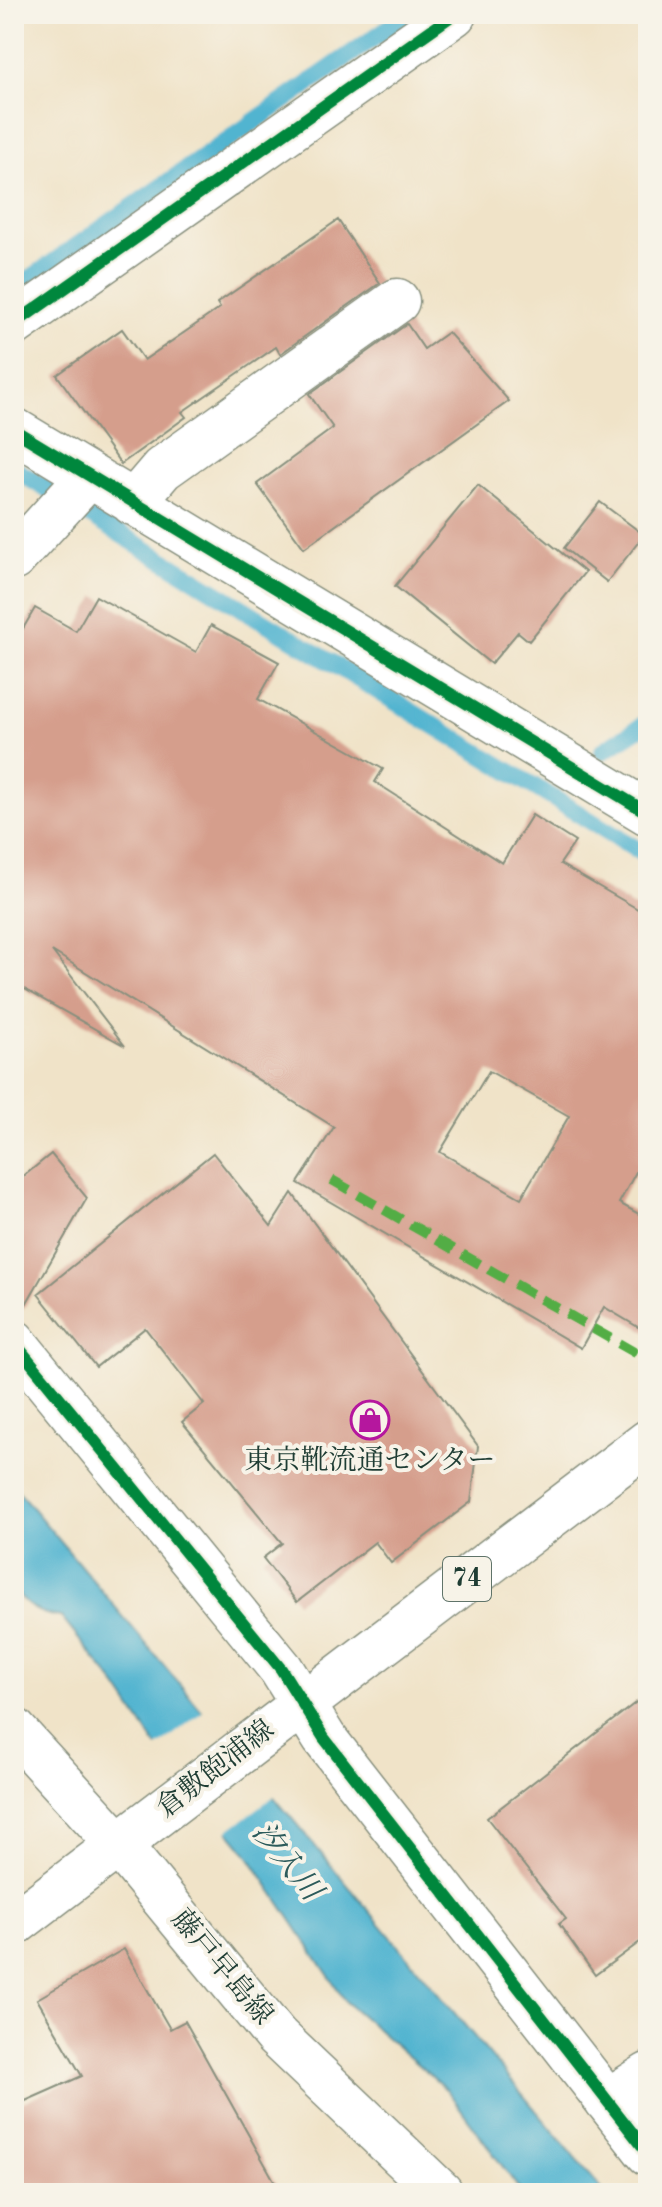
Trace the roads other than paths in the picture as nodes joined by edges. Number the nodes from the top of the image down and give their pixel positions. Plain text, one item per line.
1 (454, 14) edge
2 (397, 301) dead end
3 (14, 324) edge
4 (14, 430) edge
5 (83, 482) junction
6 (133, 503) junction
7 (14, 558) edge
8 (648, 813) edge
9 (14, 1342) edge
10 (648, 1442) edge
11 (295, 1710) junction
12 (14, 1730) edge
13 (136, 1832) junction
14 (14, 1924) edge
15 (648, 2075) edge
16 (607, 2101) junction
17 (648, 2153) edge
18 (441, 2193) edge

1 - 3 street
2 - 6 street
4 - 5 street
5 - 6 street
5 - 7 street
6 - 8 street
9 - 11 street
10 - 11 street, 倉敷飽浦線 / 74
11 - 13 street, 倉敷飽浦線 / 74
11 - 16 street
12 - 13 street, 藤戸早島線
13 - 14 street, 倉敷飽浦線 / 74
13 - 18 street, 藤戸早島線
15 - 16 street
16 - 17 street

